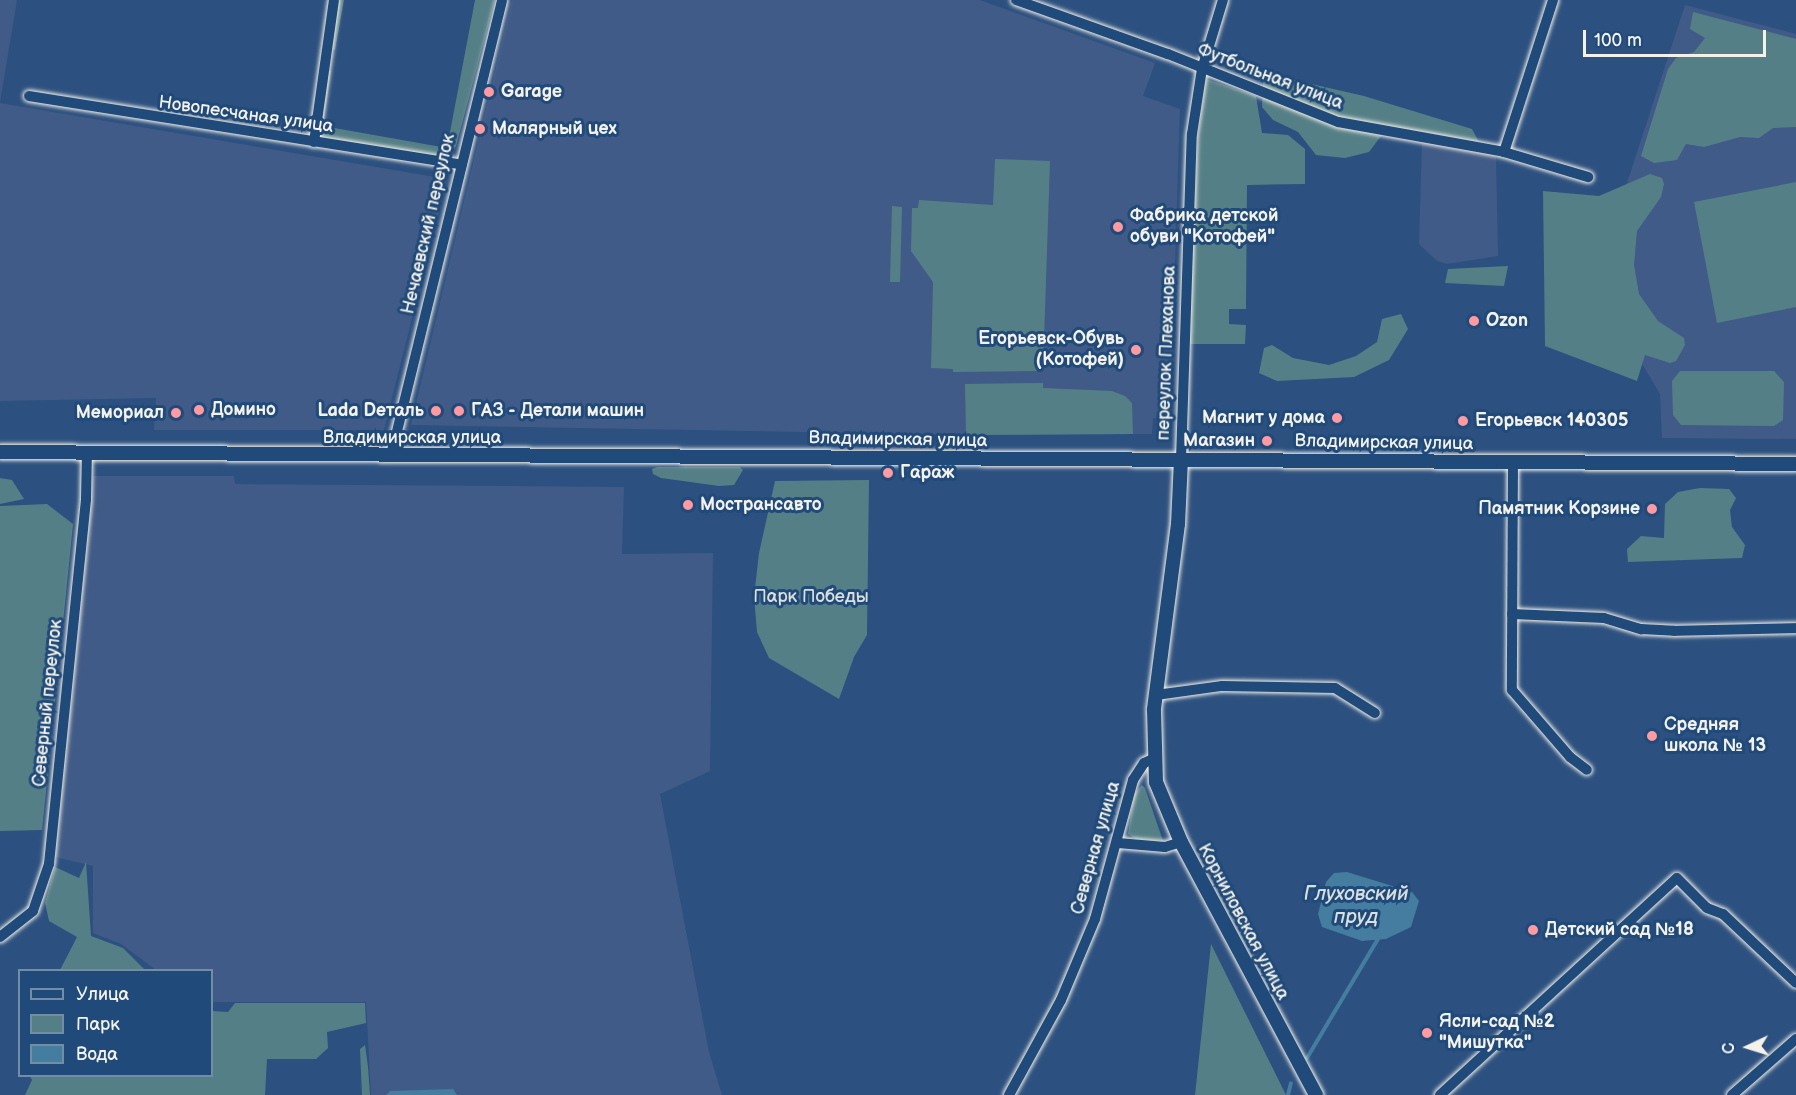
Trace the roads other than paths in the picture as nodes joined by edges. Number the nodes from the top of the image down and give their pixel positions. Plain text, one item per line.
1 (334, 0) edge
2 (502, 0) edge
3 (1016, 0) edge
4 (1223, 0) edge
5 (1553, 0) edge
6 (1202, 69) junction
7 (29, 96) dead end
8 (314, 142) junction
9 (1504, 152) junction
10 (459, 164) junction
11 (1588, 177) dead end
12 (0, 452) edge
13 (87, 453) junction
14 (391, 456) junction
15 (1181, 459) junction
16 (1513, 462) junction
17 (1796, 464) edge
18 (1512, 614) junction
19 (1796, 628) edge
20 (1156, 695) junction
21 (1375, 712) dead end
22 (1153, 759) junction
23 (1587, 770) dead end
24 (1181, 842) junction
25 (1118, 843) junction
26 (0, 938) edge
27 (1796, 983) edge
28 (1796, 1039) edge
29 (1009, 1095) edge
30 (1316, 1095) edge
31 (1440, 1095) edge
32 (1732, 1095) edge

1 - 8 street
2 - 10 street, Нечаевский переулок
3 - 6 street, Футбольная улица
4 - 6 street, переулок Плеханова
5 - 9 street
6 - 9 street, Футбольная улица
6 - 15 street, переулок Плеханова
7 - 8 street, Новопесчаная улица
8 - 10 street, Новопесчаная улица
9 - 11 street, Футбольная улица
10 - 14 street, Нечаевский переулок
12 - 13 street, Владимирская улица
13 - 14 street, Владимирская улица
13 - 26 street, Северный переулок
14 - 15 street, Владимирская улица
15 - 16 street, Владимирская улица
15 - 20 street
16 - 17 street, Владимирская улица
16 - 18 street
18 - 19 street
18 - 23 street
20 - 21 street
20 - 22 street
22 - 24 street, Корниловская улица
22 - 25 street, Северная улица
24 - 25 street
24 - 30 street, Корниловская улица
25 - 29 street, Северная улица
27 - 31 street
28 - 32 street

